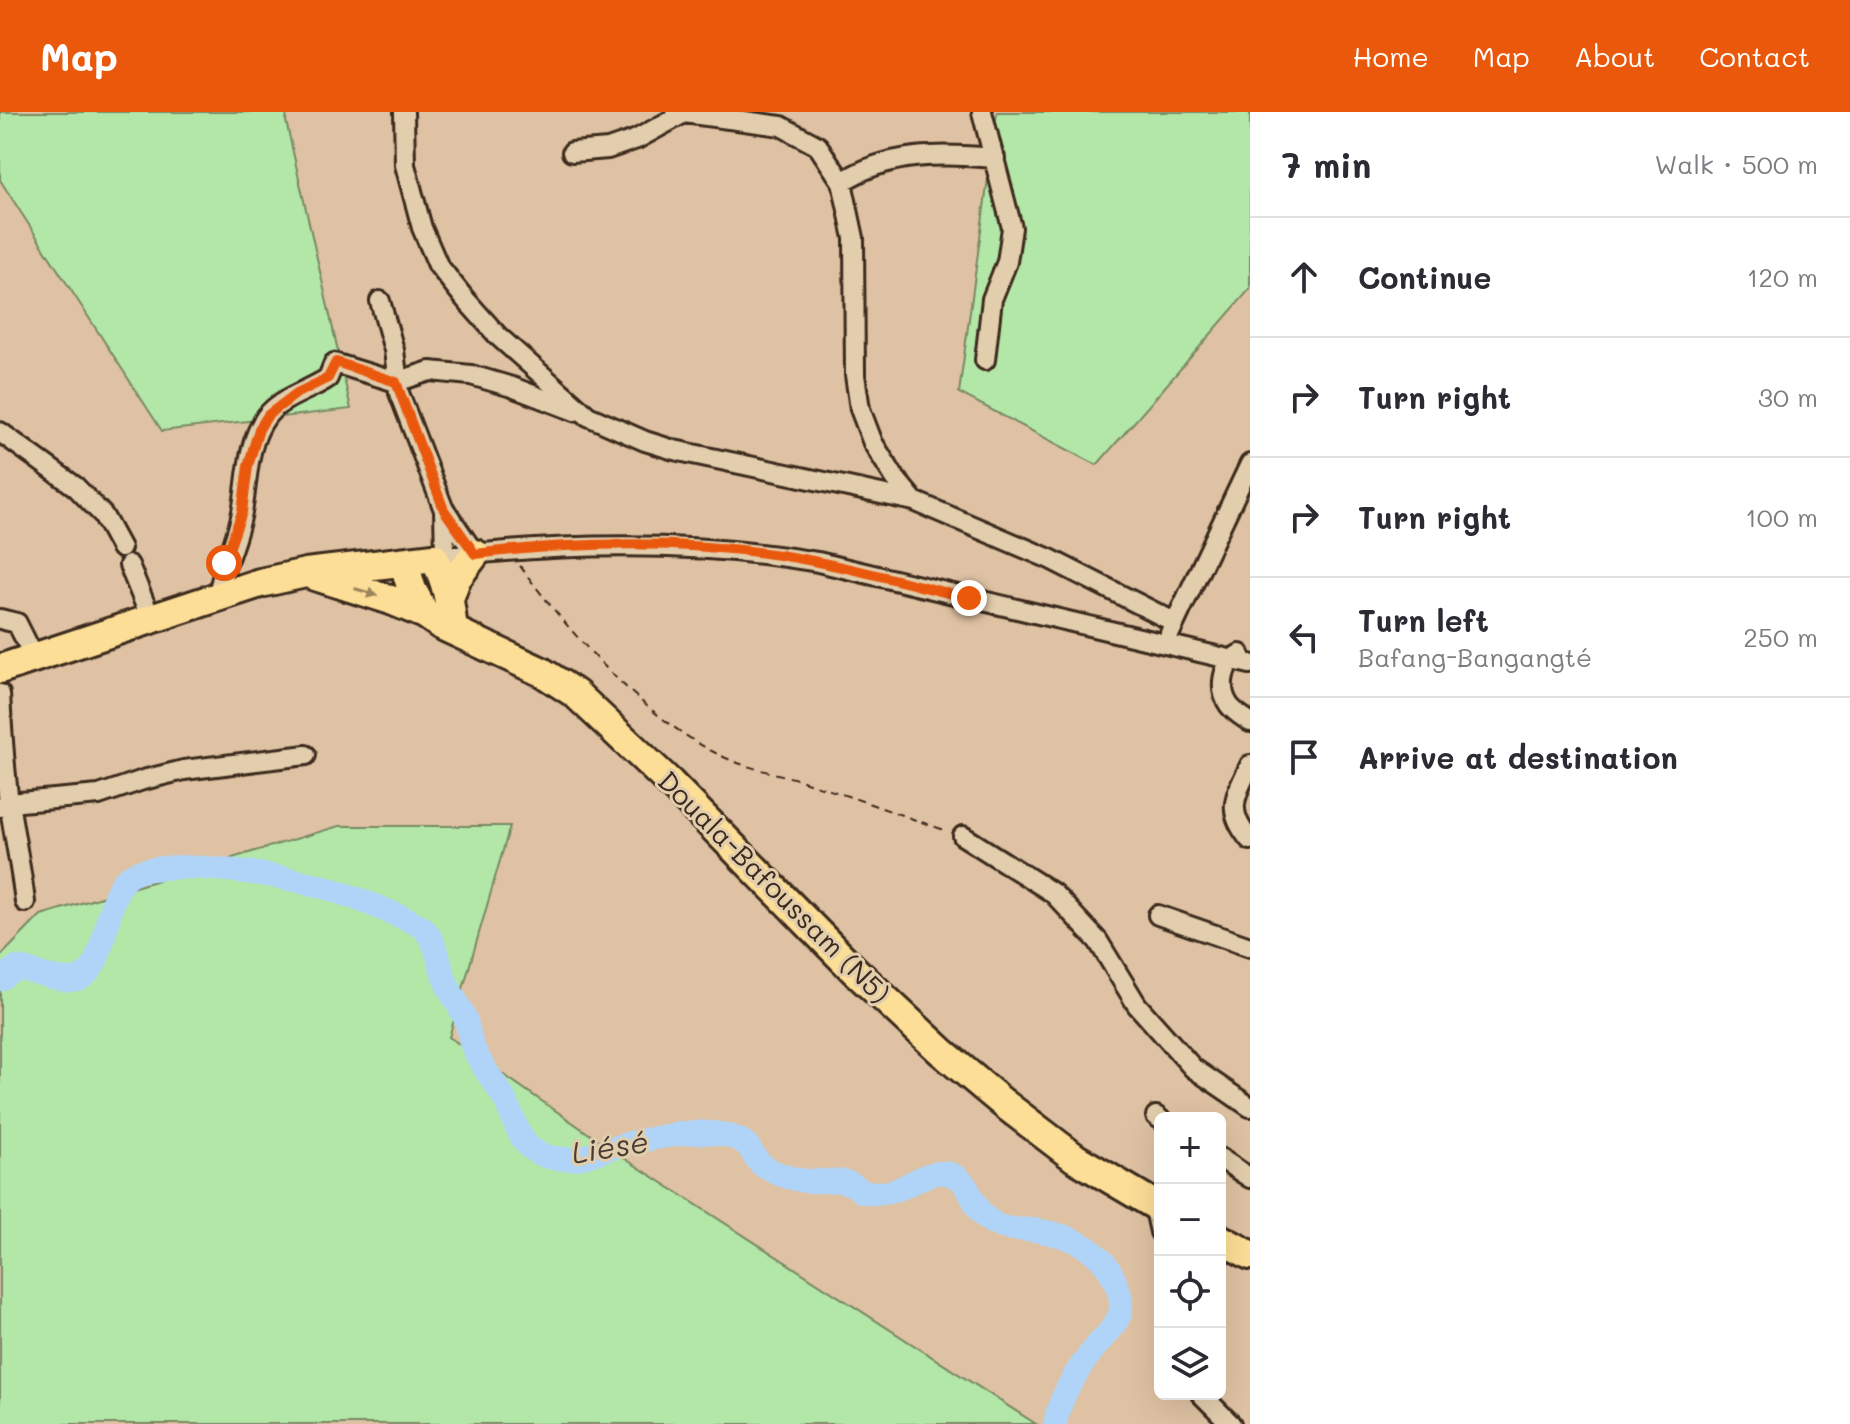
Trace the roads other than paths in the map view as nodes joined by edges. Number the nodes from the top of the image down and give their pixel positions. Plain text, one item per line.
1 (404, 112) edge
2 (982, 112) edge
3 (683, 113) edge
4 (572, 152) dead end
5 (995, 158) junction
6 (842, 182) junction
7 (380, 301) dead end
8 (985, 360) dead end
9 (396, 382) junction
10 (588, 416) junction
11 (0, 432) edge
12 (1250, 464) edge
13 (914, 501) junction
14 (444, 510) junction
15 (475, 554) junction
16 (440, 557) junction
17 (404, 563) junction
18 (306, 573) junction
19 (218, 595) junction
20 (450, 596) junction
21 (425, 614) junction
22 (0, 619) edge
23 (151, 619) junction
24 (1174, 622) junction
25 (453, 630) junction
26 (1166, 643) junction
27 (1250, 652) edge
28 (35, 659) junction
29 (1230, 659) junction
30 (1250, 664) edge
31 (0, 669) edge
32 (0, 694) edge
33 (1250, 722) edge
34 (306, 755) dead end
35 (1250, 765) edge
36 (5, 805) edge
37 (963, 836) road end
38 (1250, 840) edge
39 (25, 902) dead end
40 (1158, 915) dead end
41 (1250, 947) edge
42 (1250, 1107) edge
43 (1226, 1162) edge
44 (1250, 1178) edge
45 (1154, 1212) edge
46 (1226, 1242) edge
47 (1250, 1255) edge
48 (1207, 1400) edge
49 (1231, 1424) edge

1 - 10 street
2 - 5 street
3 - 4 street
3 - 6 street
5 - 6 street
5 - 8 street
6 - 13 street
7 - 9 street
9 - 10 street
9 - 14 street
9 - 19 street
10 - 13 street
11 - 23 street
12 - 24 street
13 - 24 street
14 - 15 street
14 - 16 street
15 - 16 street
15 - 20 highway
15 - 26 street
16 - 17 highway
16 - 20 highway
17 - 18 highway
17 - 21 highway
18 - 19 highway
18 -> 21 highway, Douala-Bafoussam (N5)
19 - 23 highway
20 - 25 highway
21 - 25 highway, Douala-Bafoussam (N5)
22 - 28 street
23 - 28 highway
24 - 26 street
25 - 45 highway, Douala-Bafoussam (N5)
26 - 29 street
27 - 29 street
28 - 31 highway
29 - 30 street
29 - 33 street
32 - 36 street
34 - 36 street
35 - 38 street
36 - 39 street
37 - 42 street
40 - 41 street
43 - 44 street
46 - 47 highway
48 - 49 street

